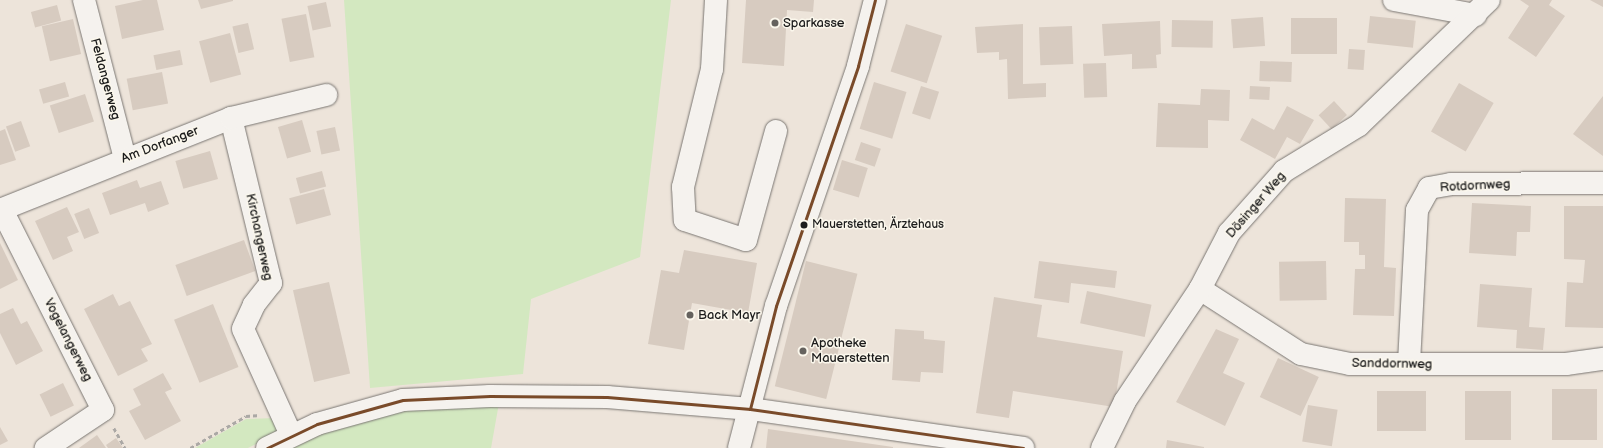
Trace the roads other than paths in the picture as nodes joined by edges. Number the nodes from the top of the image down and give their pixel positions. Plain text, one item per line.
1 (84, 0) edge
2 (716, 0) edge
3 (875, 0) edge
4 (1394, 0) edge
5 (1483, 8) edge
6 (326, 95) dead end
7 (231, 118) junction
8 (776, 130) dead end
9 (125, 158) junction
10 (1603, 183) edge
11 (1, 210) edge
12 (1200, 290) junction
13 (1603, 358) edge
14 (1409, 363) junction
15 (750, 409) junction
16 (291, 435) junction
17 (46, 448) edge
18 (267, 448) edge
19 (739, 448) edge
20 (1023, 448) edge
21 (1102, 448) edge

1 - 9 street, Feldangerweg
2 - 8 street
3 - 15 street
4 - 5 street
5 - 12 street, Dösinger Weg
6 - 7 street, Am Dorfanger
7 - 9 street, Am Dorfanger
7 - 16 street, Kirchangerweg
9 - 11 street, Am Dorfanger
10 - 14 street, Rotdornweg
11 - 17 street, Vogelangerweg
12 - 14 street, Sanddornweg
12 - 21 street, Dösinger Weg
13 - 14 street, Sanddornweg
15 - 16 street
15 - 19 street
15 - 20 street
16 - 18 street

